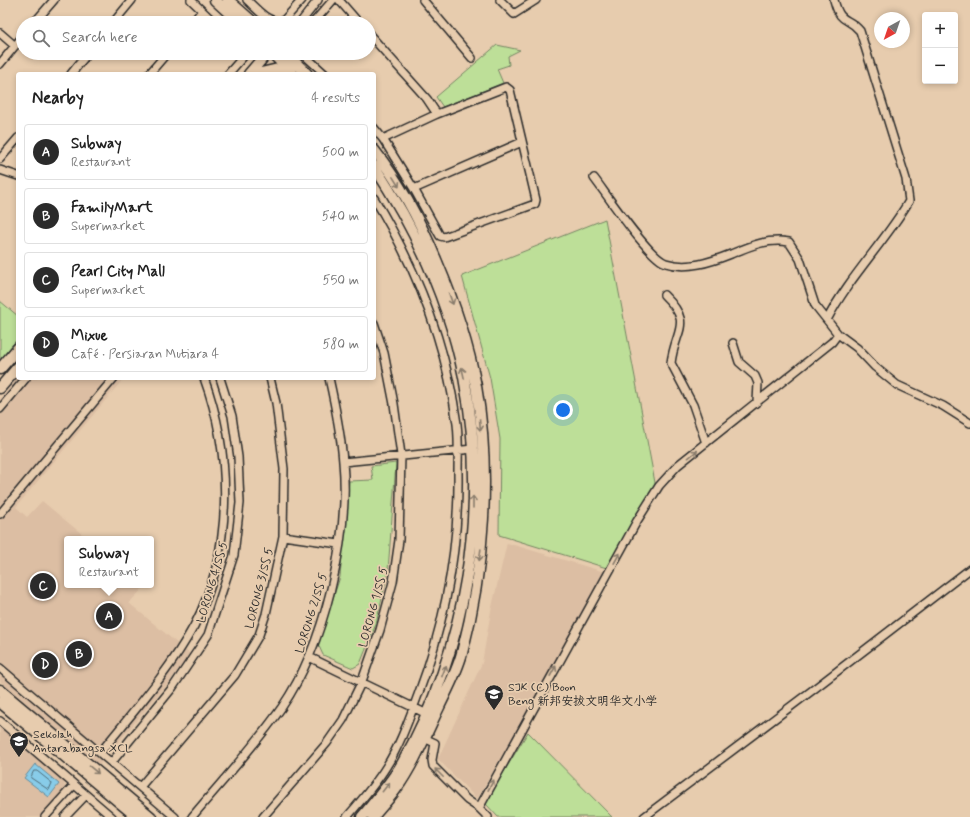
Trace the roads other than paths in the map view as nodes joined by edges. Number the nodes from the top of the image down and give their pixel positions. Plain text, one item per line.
1 (54, 0) edge
2 (132, 0) edge
3 (190, 0) edge
4 (215, 0) edge
5 (228, 0) edge
6 (247, 0) edge
7 (302, 0) edge
8 (318, 0) edge
9 (333, 0) edge
10 (339, 0) edge
11 (423, 0) edge
12 (500, 0) edge
13 (536, 0) edge
14 (834, 0) edge
15 (202, 11) junction
16 (40, 16) edge
17 (119, 16) edge
18 (198, 16) edge
19 (207, 16) edge
20 (232, 16) edge
21 (246, 16) edge
22 (265, 16) edge
23 (288, 16) edge
24 (305, 16) edge
25 (319, 16) edge
26 (353, 16) edge
27 (0, 33) edge
28 (376, 42) edge
29 (15, 46) joint
30 (472, 58) dead end
31 (82, 60) edge
32 (161, 60) edge
33 (240, 60) edge
34 (257, 60) edge
35 (268, 60) edge
36 (279, 60) edge
37 (294, 60) edge
38 (310, 60) edge
39 (0, 64) edge
40 (73, 72) edge
41 (152, 72) edge
42 (230, 72) edge
43 (256, 72) edge
44 (257, 72) edge
45 (262, 72) edge
46 (287, 72) edge
47 (291, 72) edge
48 (305, 72) edge
49 (323, 72) edge
50 (437, 114) junction
51 (376, 130) edge
52 (383, 139) junction
53 (16, 140) edge
54 (522, 142) junction
55 (376, 153) edge
56 (0, 159) edge
57 (376, 169) edge
58 (0, 170) edge
59 (16, 175) edge
60 (594, 178) dead end
61 (414, 189) junction
62 (376, 201) edge
63 (664, 295) dead end
64 (827, 320) junction
65 (376, 329) edge
66 (838, 334) junction
67 (733, 343) dead end
68 (16, 350) edge
69 (0, 369) edge
70 (16, 369) edge
71 (24, 380) edge
72 (112, 380) edge
73 (205, 380) edge
74 (221, 380) edge
75 (270, 380) edge
76 (329, 380) edge
77 (0, 388) edge
78 (757, 402) junction
79 (0, 409) edge
80 (970, 423) edge
81 (706, 443) junction
82 (472, 449) junction
83 (458, 452) junction
84 (401, 455) junction
85 (343, 462) junction
86 (0, 514) edge
87 (283, 536) junction
88 (339, 544) junction
89 (970, 569) edge
90 (309, 657) junction
91 (0, 668) edge
92 (362, 681) junction
93 (0, 690) edge
94 (0, 702) edge
95 (414, 707) junction
96 (20, 713) junction
97 (427, 714) junction
98 (0, 721) edge
99 (424, 738) junction
100 (100, 753) junction
101 (112, 762) junction
102 (74, 785) junction
103 (140, 786) junction
104 (86, 795) junction
105 (478, 808) junction
106 (45, 817) edge
107 (65, 817) edge
108 (112, 817) edge
109 (137, 817) edge
110 (151, 817) edge
111 (175, 817) edge
112 (192, 817) edge
113 (263, 817) edge
114 (347, 817) edge
115 (362, 817) edge
116 (373, 817) edge
117 (488, 817) edge
118 (644, 817) edge

1 - 16 street
2 - 17 street
3 - 15 street
4 - 20 street
5 - 21 street
6 - 22 street
7 - 23 street
8 - 24 street
9 - 25 street
10 - 26 street
11 - 30 street
12 - 13 street
14 - 64 street
15 - 18 street
15 - 19 street
27 - 29 street
28 - 50 street
29 - 39 street
31 - 40 street
32 - 41 street
33 - 42 street
34 - 43 street
35 - 44 street
36 - 47 street
37 - 48 street
38 - 49 street
45 - 46 street
50 - 52 street
50 - 54 street
51 - 52 street
52 - 61 street
53 - 56 street
54 - 61 street
54 - 61 street
55 -> 99 street
82 -> 57 street
58 - 59 street
60 - 64 street
62 - 83 street
63 - 81 street
64 - 66 street
65 - 84 street, LORONG 1/SS 5
66 - 78 street
66 - 80 street
67 - 78 street
68 - 69 street
70 - 77 street
71 - 79 street
72 - 86 street
73 - 100 street
74 - 101 street, LORONG 4/SS 5
75 - 87 street, LORONG 3/SS 5
76 - 85 street, LORONG 2/SS 5
78 - 81 street
105 -> 81 street
82 - 83 street
97 -> 82 street
83 - 84 street
83 - 95 street
84 - 85 street
84 - 92 street, LORONG 1/SS 5
85 - 88 street, LORONG 2/SS 5
87 - 88 street
87 - 103 street, LORONG 3/SS 5
88 - 90 street, LORONG 2/SS 5
89 - 118 street
90 - 92 street
90 - 112 street, LORONG 2/SS 5
91 - 100 street
92 - 95 street
92 - 113 street, LORONG 1/SS 5
93 - 96 street
94 - 96 street
95 - 97 street
95 - 114 street
96 - 109 street
96 -> 110 street
115 -> 97 street
98 - 102 street
105 -> 99 street
99 - 116 street
100 - 101 street
101 - 103 street
102 - 104 street
102 - 106 street
103 - 111 street
104 - 107 street
104 - 108 street
105 - 117 street

